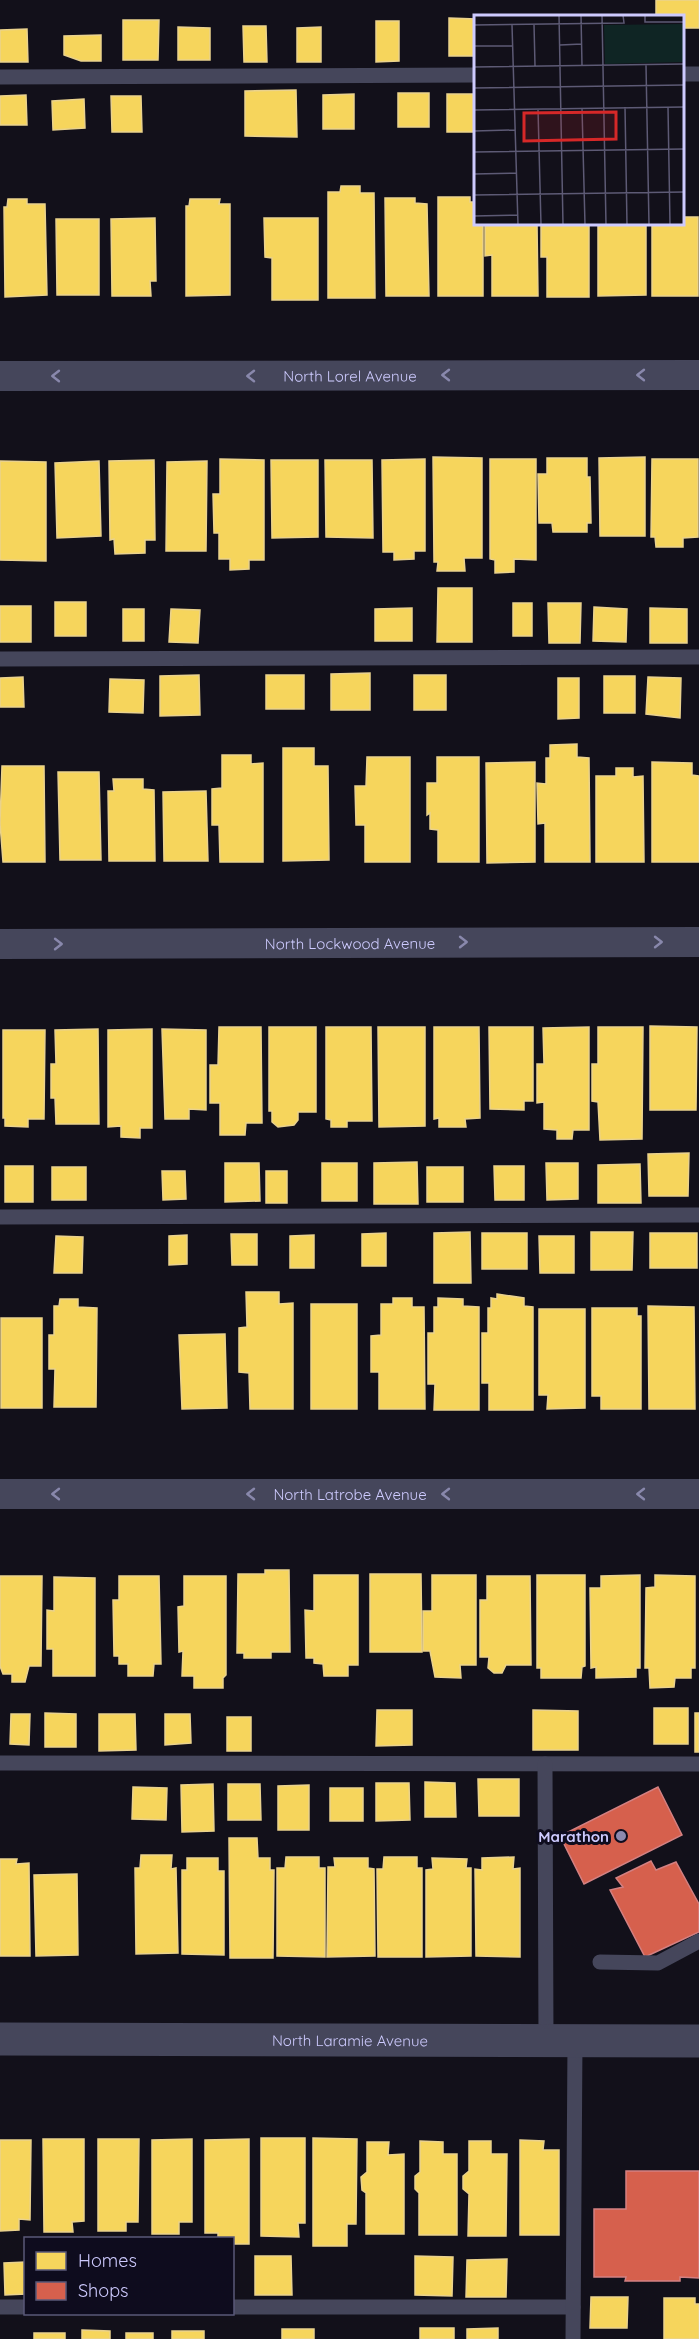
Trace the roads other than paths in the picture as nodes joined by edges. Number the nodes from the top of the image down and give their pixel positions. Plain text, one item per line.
1 (474, 75) edge
2 (0, 77) edge
3 (699, 375) edge
4 (0, 376) edge
5 (699, 657) edge
6 (0, 659) edge
7 (699, 942) edge
8 (0, 944) edge
9 (699, 1215) edge
10 (0, 1217) edge
11 (0, 1494) edge
12 (699, 1494) edge
13 (0, 1763) edge
14 (545, 1764) junction
15 (699, 1764) edge
16 (699, 1941) edge
17 (600, 1962) dead end
18 (0, 2039) edge
19 (561, 2041) junction
20 (699, 2042) edge
21 (0, 2307) edge
22 (24, 2307) edge
23 (234, 2307) edge
24 (573, 2307) junction
25 (573, 2339) edge

1 - 2 lane
3 -> 4 street, North Lorel Avenue
5 - 6 lane
8 -> 7 street, North Lockwood Avenue
9 - 10 lane
12 -> 11 street, North Latrobe Avenue
13 - 14 lane
14 - 15 lane
14 - 19 lane
16 - 17 lane
18 - 19 street, North Laramie Avenue
19 - 20 street, North Laramie Avenue
19 - 24 lane
21 - 22 lane
23 - 24 lane
24 - 25 lane

